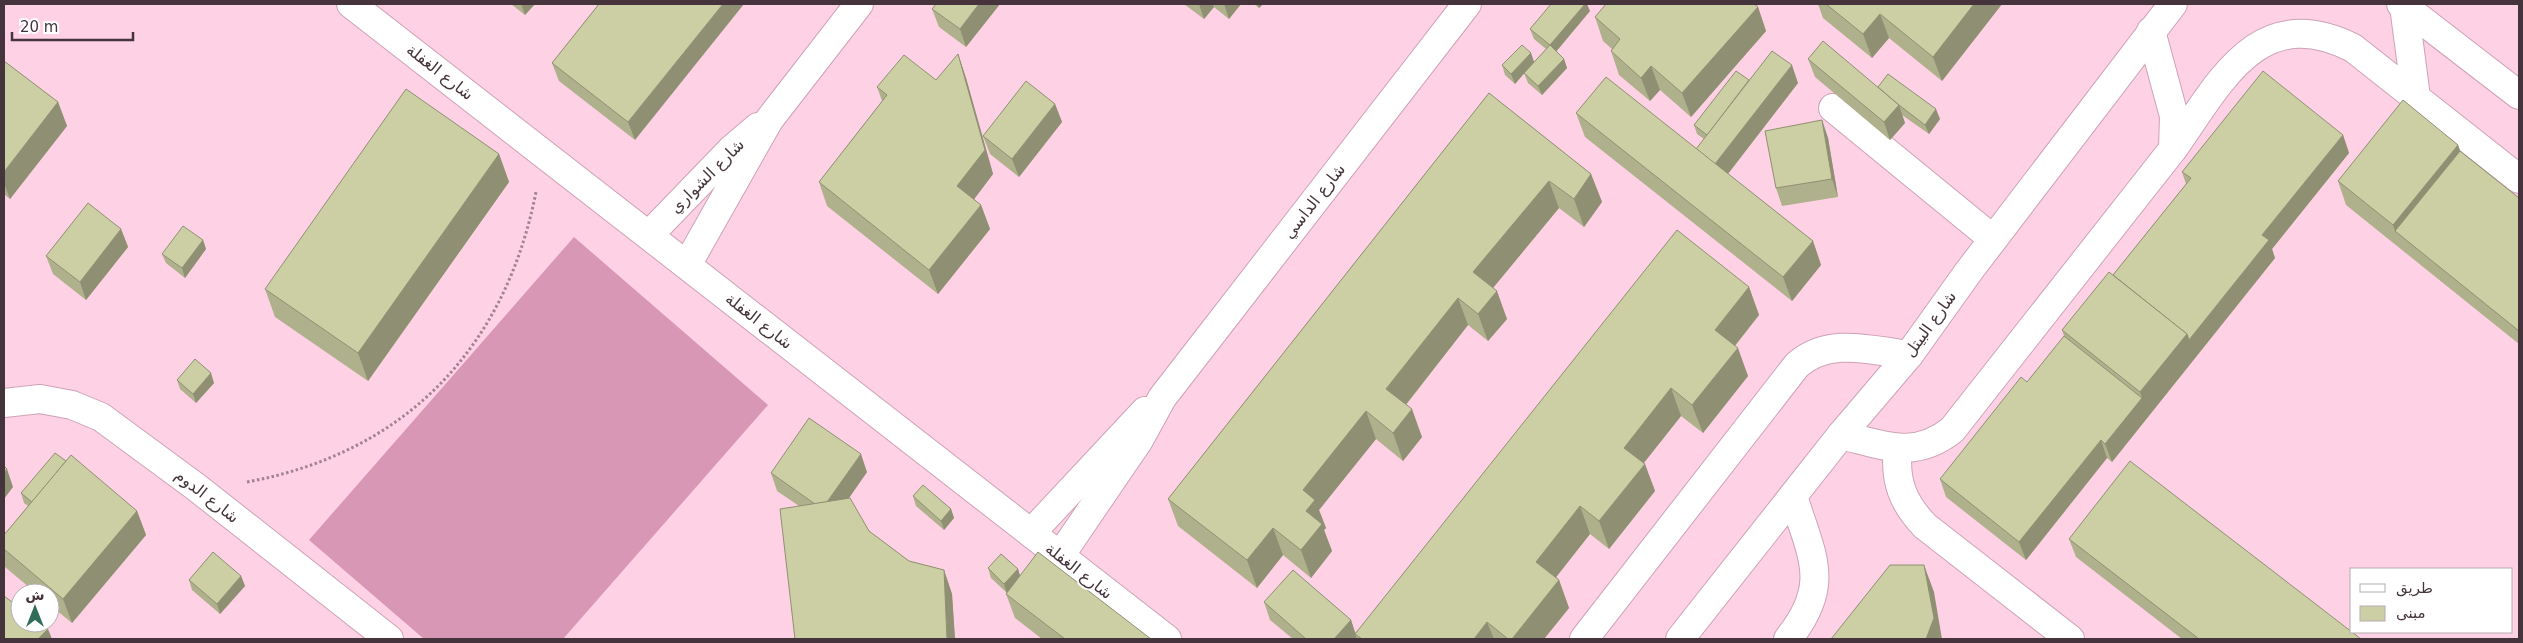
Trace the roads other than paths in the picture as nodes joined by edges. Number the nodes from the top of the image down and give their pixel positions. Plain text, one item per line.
1 (352, 4) edge
2 (859, 4) edge
3 (1467, 4) edge
4 (2173, 4) edge
5 (2402, 5) edge
6 (2150, 32) junction
7 (2519, 95) edge
8 (2416, 97) junction
9 (1833, 108) dead end
10 (769, 120) junction
11 (2173, 148) junction
12 (2519, 179) edge
13 (649, 235) junction
14 (1993, 239) junction
15 (687, 265) junction
16 (1909, 355) junction
17 (1162, 398) junction
18 (4, 403) edge
19 (1842, 435) junction
20 (1898, 448) junction
21 (1793, 496) junction
22 (1031, 533) junction
23 (1060, 556) junction
24 (382, 637) edge
25 (1167, 639) edge
26 (1584, 639) edge
27 (1680, 639) edge
28 (1788, 639) edge
29 (2070, 639) edge

1 - 13 street, شارع الغفلة
2 - 10 street, شارع الشواري
3 - 17 street, شارع الداسي
4 - 6 street, شارع البيتل
5 - 7 street
5 - 8 street
6 - 11 street
6 - 14 street, شارع البيتل
8 - 11 street
8 - 12 street
9 - 14 street
10 - 13 street, شارع الشواري
10 - 15 street, شارع الشواري
11 - 20 street
13 - 15 street, شارع الغفلة
14 - 16 street, شارع البيتل
15 - 22 street, شارع الغفلة
16 - 19 street, شارع البيتل
16 - 26 street
17 - 22 street, شارع الداسي
17 - 23 street, شارع الداسي
18 - 24 street, شارع الدوم
19 - 20 street
19 - 21 street, شارع البيتل
20 - 29 street
21 - 27 street, شارع البيتل
21 - 28 street
22 - 23 street, شارع الغفلة
23 - 25 street, شارع الغفلة

